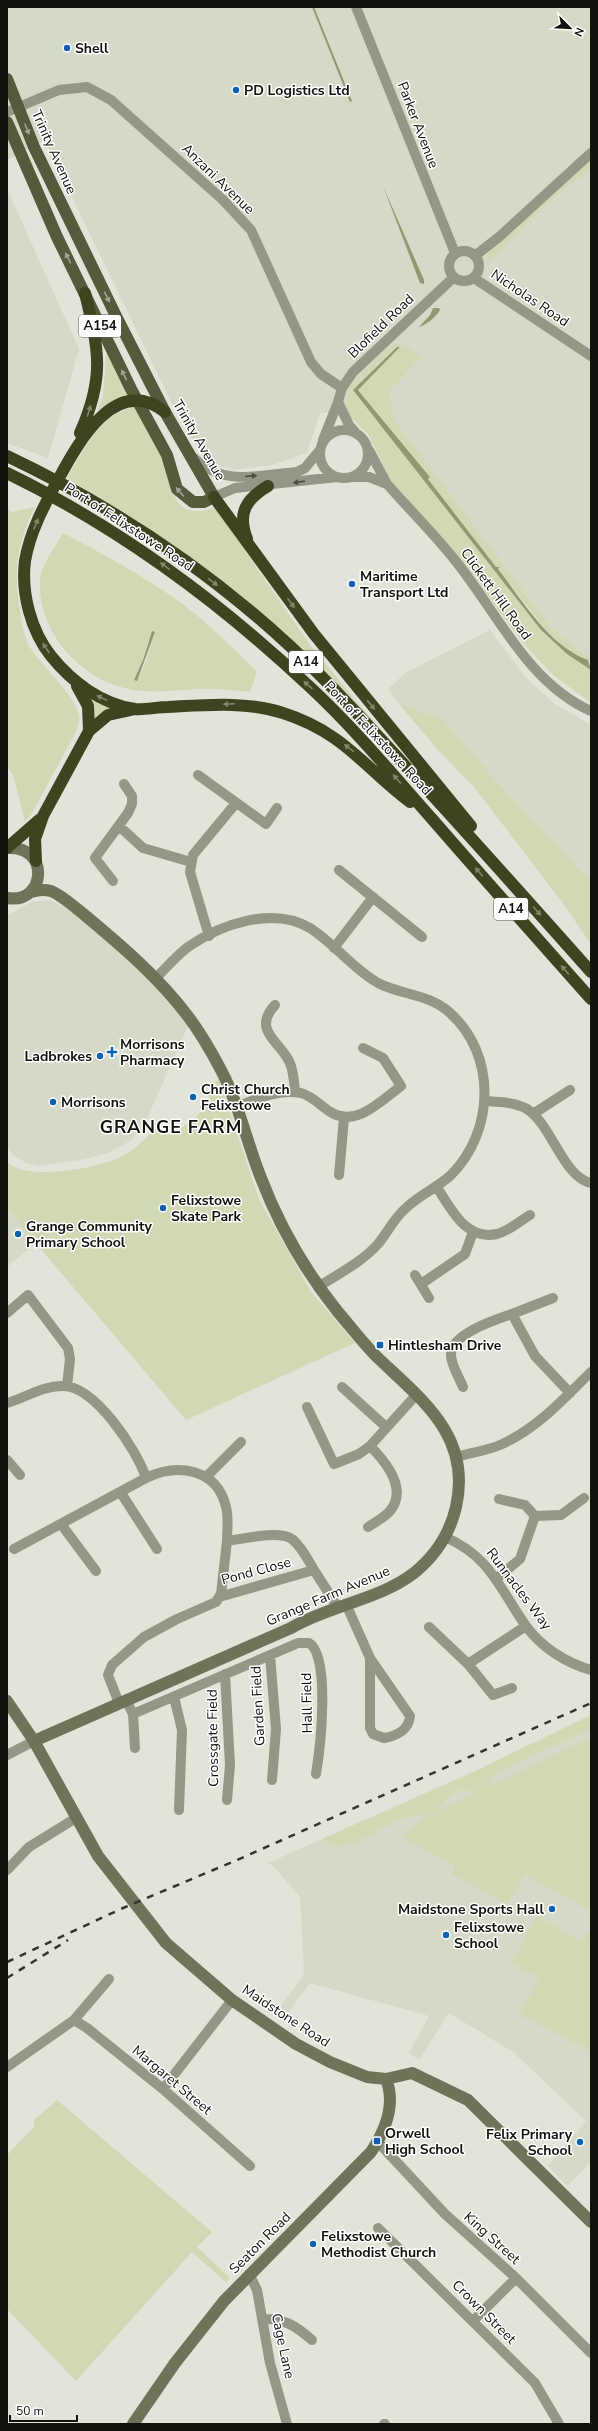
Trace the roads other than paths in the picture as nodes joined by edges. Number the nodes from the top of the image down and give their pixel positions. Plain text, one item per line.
1 (356, 7) edge
2 (7, 79) edge
3 (13, 110) edge
4 (7, 122) edge
5 (591, 153) edge
6 (455, 253) junction
7 (476, 255) junction
8 (454, 277) junction
9 (474, 278) junction
10 (85, 294) junction
11 (591, 356) edge
12 (342, 388) junction
13 (138, 400) junction
14 (338, 402) junction
15 (165, 412) junction
16 (356, 432) junction
17 (321, 447) junction
18 (368, 448) junction
19 (191, 455) junction
20 (7, 456) edge
21 (69, 460) junction
22 (7, 473) edge
23 (338, 477) junction
24 (348, 478) junction
25 (387, 484) junction
26 (268, 486) junction
27 (214, 497) junction
28 (249, 544) junction
29 (71, 678) junction
30 (136, 709) junction
31 (591, 711) edge
32 (89, 731) junction
33 (198, 775) dead end
34 (124, 784) dead end
35 (236, 803) junction
36 (277, 808) dead end
37 (43, 816) junction
38 (432, 819) junction
39 (119, 826) junction
40 (7, 848) edge
41 (191, 862) junction
42 (37, 864) junction
43 (339, 870) dead end
44 (502, 872) junction
45 (113, 881) dead end
46 (51, 891) junction
47 (31, 892) junction
48 (373, 897) junction
49 (7, 898) edge
50 (209, 936) junction
51 (422, 938) dead end
52 (334, 948) junction
53 (591, 972) edge
54 (155, 979) junction
55 (591, 999) edge
56 (274, 1005) dead end
57 (363, 1048) dead end
58 (570, 1090) dead end
59 (295, 1092) junction
60 (484, 1101) junction
61 (236, 1106) junction
62 (533, 1114) junction
63 (344, 1118) junction
64 (339, 1175) dead end
65 (591, 1183) edge
66 (436, 1186) junction
67 (530, 1215) dead end
68 (473, 1232) junction
69 (318, 1287) junction
70 (430, 1298) dead end
71 (553, 1298) dead end
72 (7, 1313) edge
73 (512, 1314) junction
74 (591, 1372) edge
75 (67, 1386) junction
76 (342, 1387) dead end
77 (462, 1387) dead end
78 (570, 1393) junction
79 (417, 1394) junction
80 (7, 1403) edge
81 (307, 1407) dead end
82 (386, 1427) junction
83 (241, 1442) dead end
84 (370, 1446) junction
85 (456, 1457) junction
86 (7, 1460) edge
87 (20, 1475) dead end
88 (206, 1477) junction
89 (146, 1478) junction
90 (121, 1493) junction
91 (584, 1498) dead end
92 (499, 1499) dead end
93 (535, 1516) junction
94 (61, 1524) junction
95 (368, 1528) dead end
96 (445, 1537) junction
97 (227, 1540) junction
98 (14, 1549) dead end
99 (157, 1549) dead end
100 (314, 1570) junction
101 (96, 1571) dead end
102 (496, 1579) junction
103 (219, 1597) junction
104 (342, 1605) junction
105 (526, 1626) junction
106 (429, 1627) dead end
107 (291, 1628) junction
108 (300, 1642) junction
109 (270, 1655) junction
110 (370, 1658) junction
111 (468, 1664) junction
112 (591, 1670) edge
113 (225, 1674) junction
114 (512, 1688) dead end
115 (174, 1697) junction
116 (7, 1701) edge
117 (122, 1702) junction
118 (133, 1714) junction
119 (34, 1741) junction
120 (135, 1748) dead end
121 (7, 1755) edge
122 (316, 1774) dead end
123 (272, 1780) dead end
124 (227, 1800) dead end
125 (179, 1810) dead end
126 (76, 1818) junction
127 (7, 1870) edge
128 (109, 1979) dead end
129 (232, 2000) junction
130 (74, 2020) junction
131 (7, 2067) edge
132 (386, 2079) junction
133 (163, 2089) junction
134 (377, 2141) junction
135 (250, 2166) dead end
136 (591, 2222) edge
137 (378, 2228) dead end
138 (249, 2274) junction
139 (516, 2278) junction
140 (262, 2319) junction
141 (473, 2321) junction
142 (312, 2340) dead end
143 (591, 2353) edge
144 (133, 2424) edge
145 (287, 2424) edge
146 (559, 2424) edge

1 - 6 street, Parker Avenue
2 - 3 main road, Trinity Avenue / A154
3 - 12 street, Anzani Avenue
3 -> 15 main road, Trinity Avenue / A154
10 -> 4 main road, Trinity Avenue / A154
5 - 7 street
6 - 7 street
6 - 8 street
7 - 9 street
8 - 9 street
8 - 12 street, Blofield Road
9 - 11 street, Nicholas Road
13 -> 10 main road, Trinity Avenue / A154
21 -> 10 highway
12 - 14 street, Blofield Road
13 - 15 highway
13 - 21 highway
27 -> 13 main road, Trinity Avenue / A154
14 - 16 street
14 - 17 street, Blofield Road
15 - 19 main road, Trinity Avenue / A154
16 - 17 street
16 - 18 street
19 -> 17 street
17 - 23 street
18 - 24 street
18 - 25 street, Clickett Hill Road
19 - 27 main road, Trinity Avenue / A154
20 -> 44 highway, Port of Felixstowe Road / A14
29 -> 21 highway
38 -> 22 highway, Port of Felixstowe Road / A14
23 - 24 street
23 -> 26 street
24 - 25 street
25 - 31 street, Clickett Hill Road
26 - 27 street
26 - 28 highway
27 - 28 highway
28 -> 44 highway
30 -> 29 highway
29 - 32 highway
30 - 32 highway
38 -> 30 highway
32 - 37 highway
33 - 35 street
34 - 39 street
35 - 36 street
35 - 41 street
37 - 40 highway
37 - 42 highway
55 -> 38 highway, Port of Felixstowe Road / A14
39 - 41 street
39 - 45 street
40 - 42 street
41 - 50 street
42 - 46 street, Grange Farm Avenue
42 - 47 street
43 - 48 street
44 -> 53 highway, Port of Felixstowe Road / A14
46 - 47 street
46 - 54 street, Grange Farm Avenue
47 - 49 street
48 - 51 street
48 - 52 street
50 - 52 street
50 - 54 street
52 - 60 street
54 - 61 street, Grange Farm Avenue
56 - 59 street
57 - 63 street
58 - 62 street
59 - 61 street
59 - 63 street
60 - 62 street
60 - 66 street
61 - 69 street, Grange Farm Avenue
62 - 65 street
63 - 64 street
66 - 68 street
66 - 69 street
67 - 68 street
68 - 70 street
69 - 79 street, Grange Farm Avenue
71 - 73 street
72 - 75 street
73 - 77 street
73 - 78 street
74 - 78 street
75 - 80 street
75 - 89 street
76 - 82 street
78 - 85 street
79 - 82 street
79 - 85 street, Grange Farm Avenue
81 - 84 street
82 - 84 street
83 - 88 street
84 - 95 street
85 - 96 street, Grange Farm Avenue
86 - 87 street
88 - 89 street
88 - 97 street
89 - 90 street
90 - 94 street
90 - 99 street
91 - 93 street
92 - 93 street
93 - 102 street
94 - 98 street
94 - 101 street
96 - 102 street, Runnacles Way
96 - 104 street, Grange Farm Avenue
97 - 100 street, Pond Close
97 - 103 street, Pond Close
100 - 103 street, Pond Close
100 - 104 street, Pond Close
102 - 105 street, Runnacles Way
103 - 117 street
104 - 107 street, Grange Farm Avenue
104 - 110 street, Pond Close
105 - 111 street
105 - 112 street, Runnacles Way
106 - 111 street
107 - 108 street
107 - 117 street, Grange Farm Avenue
108 - 109 street
108 - 122 street, Hall Field
109 - 113 street
109 - 123 street, Garden Field
110 - 110 street
111 - 114 street
113 - 115 street
113 - 124 street, Crossgate Field
115 - 118 street
115 - 125 street
116 - 119 street, Maidstone Road
117 - 118 street
117 - 119 street, Grange Farm Avenue
118 - 120 street
119 - 121 street
119 - 126 street, Maidstone Road
126 - 127 street
126 - 129 street, Maidstone Road
128 - 130 street
129 - 132 street, Maidstone Road
129 - 133 street
130 - 131 street
130 - 133 street, Margaret Street
132 - 134 street, Seaton Road
132 - 136 street, Maidstone Road
133 - 135 street, Margaret Street
134 - 138 street, Seaton Road
134 - 139 street, King Street
137 - 141 street, Crown Street
138 - 140 street, Cage Lane
138 - 144 street, Seaton Road
139 - 141 street
139 - 143 street, King Street
140 - 142 street
140 - 145 street, Cage Lane
141 - 146 street, Crown Street

